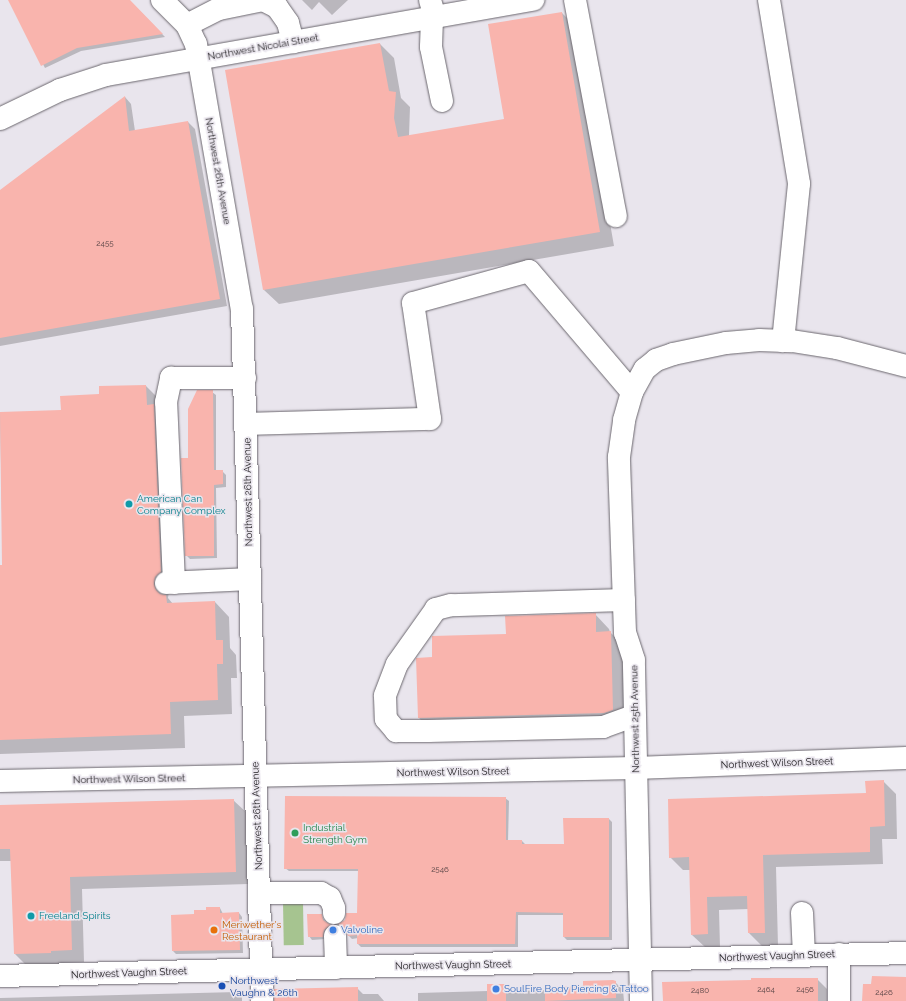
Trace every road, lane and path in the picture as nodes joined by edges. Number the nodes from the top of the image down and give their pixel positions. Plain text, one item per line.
1 (162, 0) edge
2 (533, 0) edge
3 (575, 0) edge
4 (769, 0) edge
5 (433, 12) edge
6 (187, 25) junction
7 (293, 42) junction
8 (198, 58) junction
9 (442, 101) dead end
10 (2, 114) edge
11 (616, 216) dead end
12 (783, 341) junction
13 (906, 366) edge
14 (245, 378) junction
15 (632, 392) junction
16 (246, 424) junction
17 (250, 579) junction
18 (624, 600) junction
19 (634, 716) junction
20 (906, 758) edge
21 (635, 768) junction
22 (256, 777) junction
23 (0, 781) edge
24 (259, 893) junction
25 (334, 913) dead end
26 (802, 913) dead end
27 (335, 936) dead end
28 (906, 953) edge
29 (839, 954) junction
30 (804, 956) junction
31 (641, 960) junction
32 (336, 968) junction
33 (261, 970) junction
34 (0, 976) edge
35 (262, 1001) edge
36 (641, 1001) edge
37 (838, 1001) edge

1 - 6 street, Northwest 26th Avenue
2 - 5 street, Northwest Nicolai Street
3 - 11 street
4 - 12 street
5 - 7 street, Northwest Nicolai Street
5 - 9 street
6 - 7 street
6 - 8 street, Northwest 26th Avenue
7 - 8 street, Northwest Nicolai Street
8 - 10 street, Northwest Nicolai Street
8 - 14 street, Northwest 26th Avenue
12 - 13 street, Northwest 25th Avenue
12 - 15 street, Northwest 25th Avenue
14 - 16 street, Northwest 26th Avenue
14 - 17 street
15 - 16 street
15 - 18 street, Northwest 25th Avenue
16 - 17 street, Northwest 26th Avenue
17 - 22 street, Northwest 26th Avenue
18 - 19 street, Northwest 25th Avenue
18 - 19 street
19 - 21 street, Northwest 25th Avenue
20 - 21 street, Northwest Wilson Street
21 - 22 street, Northwest Wilson Street
21 - 31 street, Northwest 25th Avenue
22 - 23 street, Northwest Wilson Street
22 - 24 street, Northwest 26th Avenue
24 - 25 street
24 - 33 street, Northwest 26th Avenue
26 - 30 street
27 - 32 street
28 - 29 street, Northwest Vaughn Street
29 - 30 street, Northwest Vaughn Street
29 - 37 street
30 - 31 street, Northwest Vaughn Street
31 - 32 street, Northwest Vaughn Street
31 - 36 street, Northwest 25th Avenue
32 - 33 street, Northwest Vaughn Street
33 - 34 street, Northwest Vaughn Street
33 - 35 street, Northwest 26th Avenue

